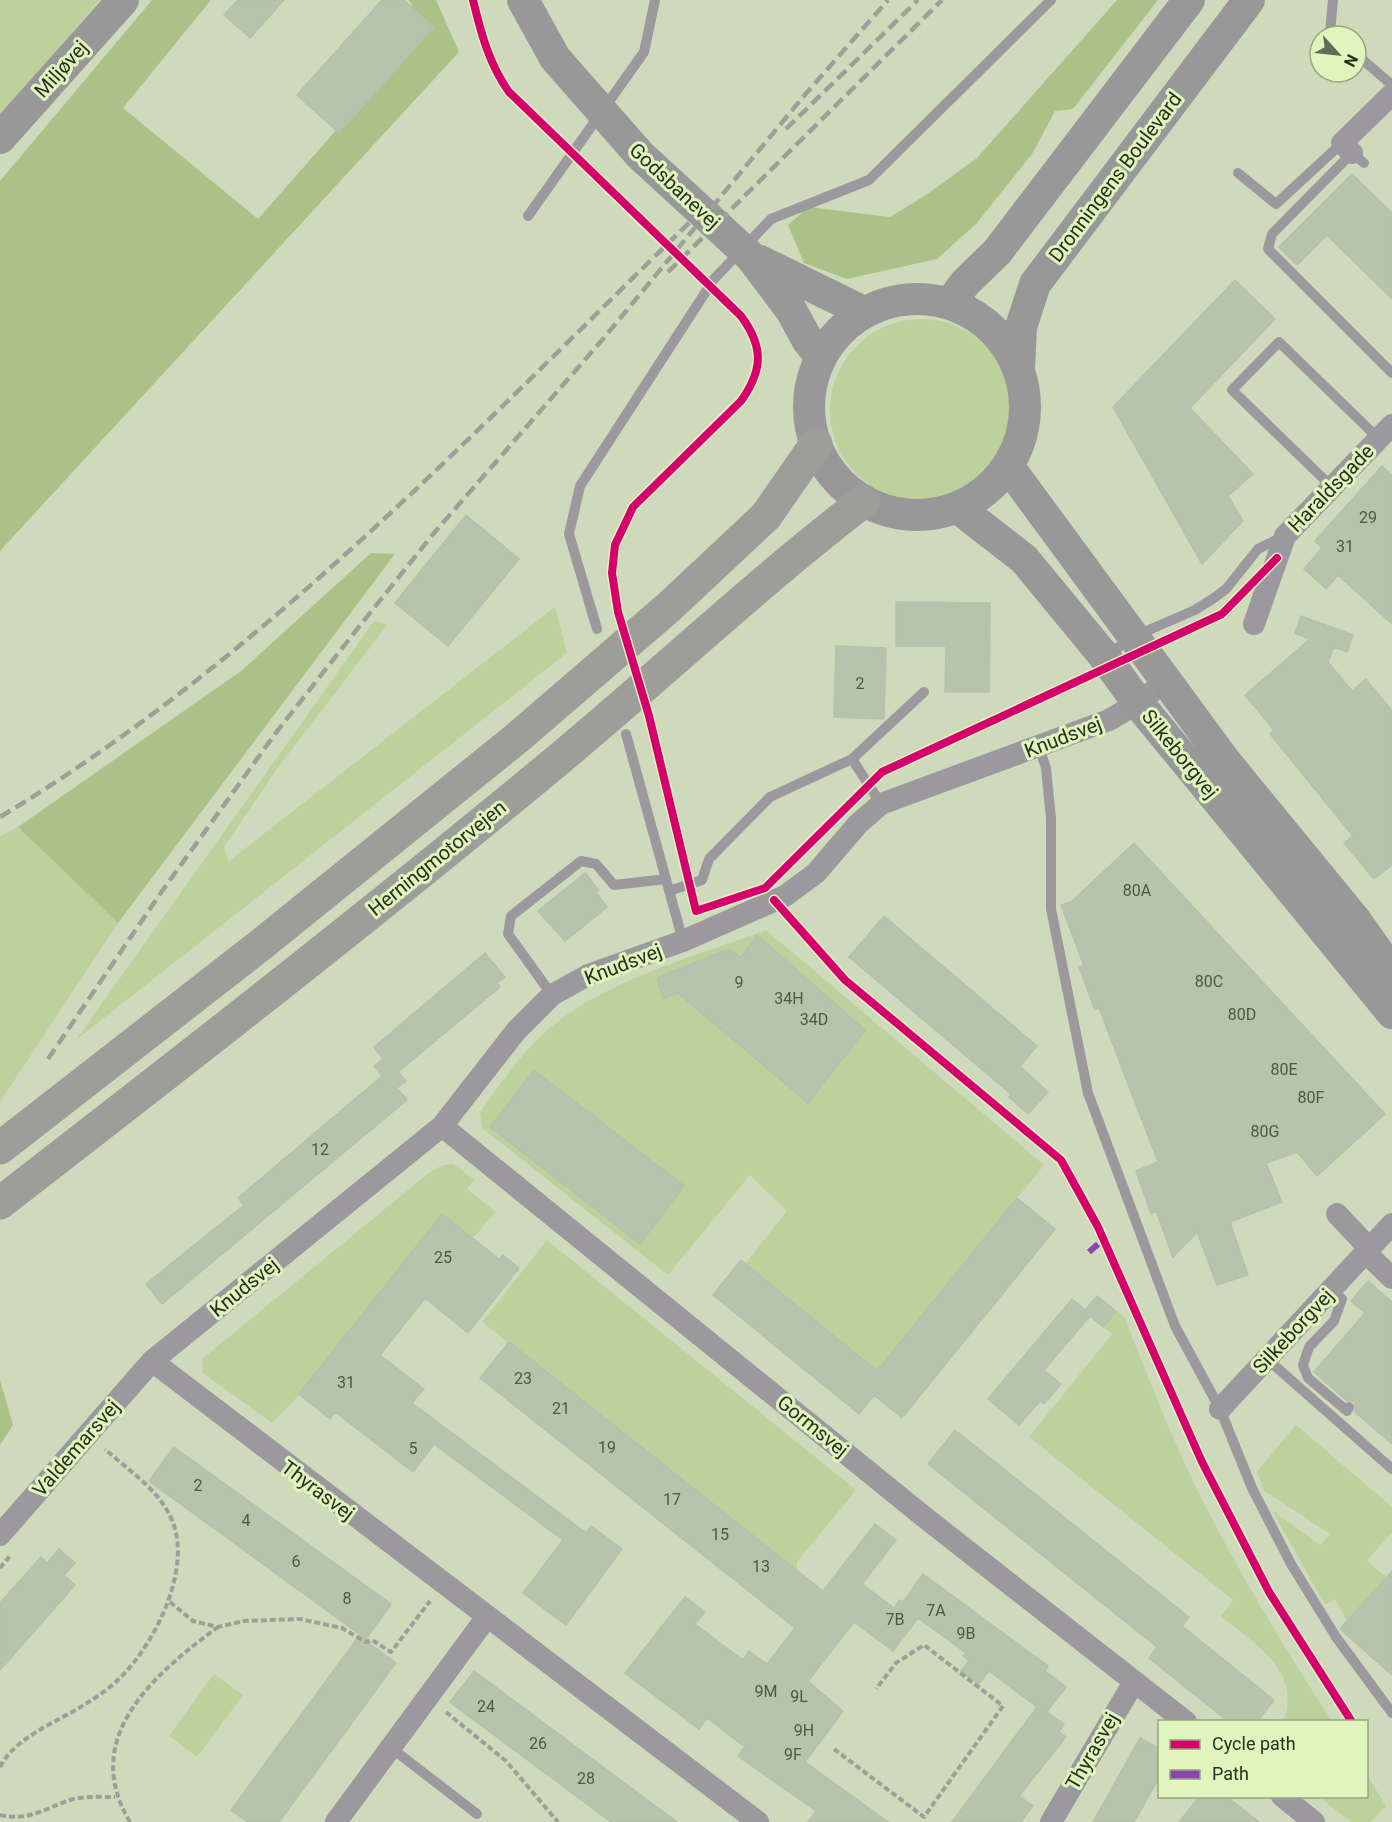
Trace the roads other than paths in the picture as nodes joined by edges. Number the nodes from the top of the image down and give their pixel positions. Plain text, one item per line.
1 (123, 0) edge
2 (523, 0) edge
3 (655, 0) edge
4 (1051, 0) edge
5 (1189, 0) edge
6 (1249, 0) edge
7 (1333, 0) edge
8 (1331, 24) edge
9 (1368, 64) edge
10 (1392, 85) edge
11 (1392, 94) edge
12 (0, 138) edge
13 (1353, 153) junction
14 (1239, 173) dead end
15 (528, 216) dead end
16 (751, 257) junction
17 (950, 303) junction
18 (864, 312) junction
19 (821, 357) junction
20 (1019, 370) junction
21 (1392, 373) edge
22 (1385, 432) edge
23 (816, 444) junction
24 (1008, 466) junction
25 (1332, 487) junction
26 (864, 501) junction
27 (957, 507) junction
28 (1285, 536) junction
29 (1254, 624) dead end
30 (597, 629) dead end
31 (1135, 636) junction
32 (1104, 657) junction
33 (1167, 680) junction
34 (924, 692) dead end
35 (1138, 703) junction
36 (626, 734) dead end
37 (1039, 747) junction
38 (852, 759) junction
39 (880, 804) junction
40 (668, 885) junction
41 (1356, 921) junction
42 (683, 941) junction
43 (1392, 954) edge
44 (1392, 972) edge
45 (552, 994) junction
46 (1392, 1013) edge
47 (442, 1126) junction
48 (0, 1148) edge
49 (0, 1203) edge
50 (1337, 1214) dead end
51 (1392, 1224) edge
52 (1367, 1251) junction
53 (1392, 1278) edge
54 (1332, 1289) junction
55 (1267, 1359) junction
56 (152, 1361) junction
57 (1349, 1407) dead end
58 (1220, 1409) junction
59 (1392, 1469) edge
60 (0, 1535) edge
61 (486, 1618) junction
62 (1134, 1682) junction
63 (1392, 1713) edge
64 (1183, 1720) edge
65 (390, 1747) junction
66 (1283, 1798) edge
67 (477, 1814) dead end
68 (336, 1822) edge
69 (758, 1822) edge
70 (1050, 1822) edge
71 (1314, 1822) edge

1 - 12 main road, Miljøvej
2 - 16 main road, Godsbanevej
3 - 15 lane
4 - 30 lane
5 - 17 main road
6 - 20 main road, Dronningens Boulevard
7 - 8 lane
9 - 10 lane
11 - 13 street
13 - 14 lane
13 - 21 lane
16 - 18 main road, Godsbanevej
16 - 19 main road, Godsbanevej
17 - 18 main road
17 - 20 main road
18 - 19 main road
19 - 23 main road
20 - 24 main road
22 - 25 street, Haraldsgade
22 - 25 lane
23 - 26 main road
23 - 48 highway
24 - 27 main road
24 - 31 main road, Silkeborgvej
25 - 28 street, Haraldsgade
26 - 27 main road
26 - 49 highway, Herningmotorvejen
27 - 32 main road, Silkeborgvej
28 - 29 street, Haraldsgade
28 - 31 lane
31 - 32 lane
31 - 33 main road, Silkeborgvej
32 - 35 main road, Silkeborgvej
33 - 35 street, Knudsvej
33 - 41 main road, Silkeborgvej
34 - 38 lane
35 - 37 street, Knudsvej
35 - 46 main road, Silkeborgvej
36 - 40 lane
37 - 39 street, Knudsvej
37 - 58 lane
38 - 39 lane
38 - 40 lane
39 - 42 street, Knudsvej
40 - 42 lane
40 - 45 lane
41 - 43 main road, Silkeborgvej
41 - 44 main road, Silkeborgvej
42 - 45 street, Knudsvej
45 - 47 street, Knudsvej
47 - 56 street, Knudsvej
47 - 62 street, Gormsvej
50 - 52 street
51 - 52 street, Silkeborgvej
52 - 53 street
52 - 54 street, Silkeborgvej
54 - 55 street, Silkeborgvej
54 - 57 lane
55 - 58 street, Silkeborgvej
55 - 59 lane
56 - 60 street, Valdemarsvej
56 - 61 street, Thyrasvej
58 - 63 lane
61 - 65 street
61 - 69 street, Thyrasvej
62 - 64 street, Gormsvej
62 - 70 street, Thyrasvej
65 - 67 lane
65 - 68 street
66 - 71 street

